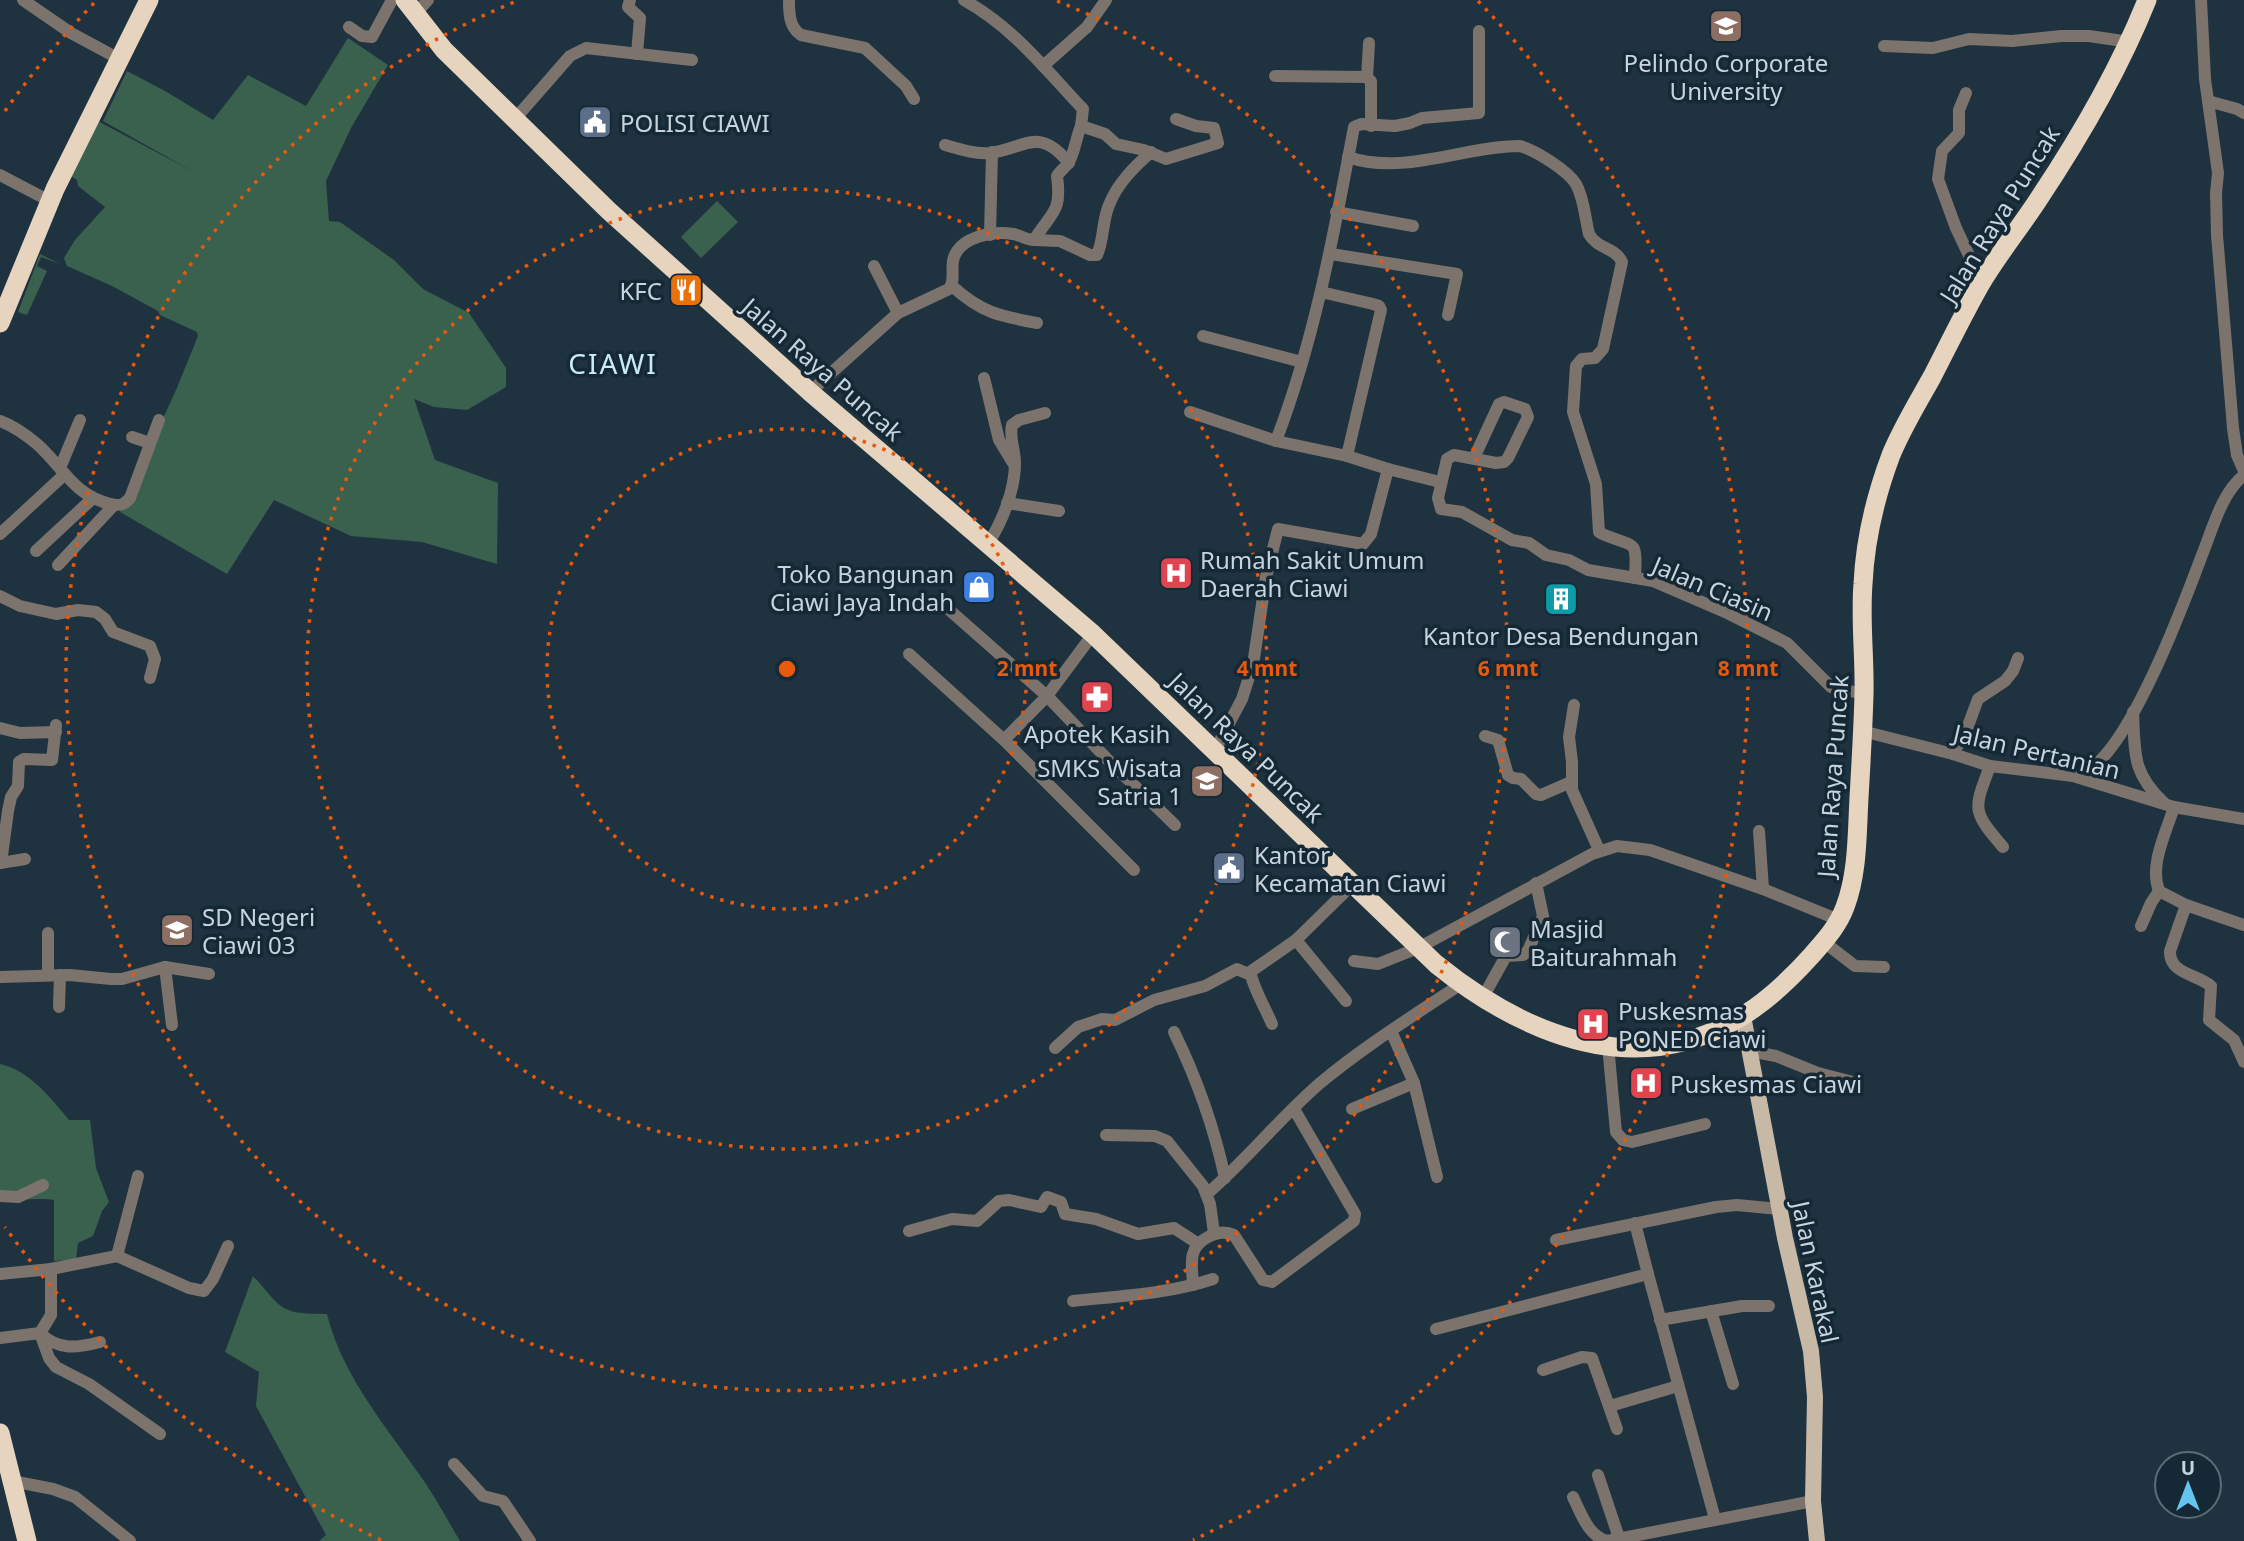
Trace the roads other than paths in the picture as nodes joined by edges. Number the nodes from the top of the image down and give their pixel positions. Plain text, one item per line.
1 (23, 0) edge
2 (137, 0) edge
3 (149, 0) edge
4 (630, 0) edge
5 (789, 0) edge
6 (964, 0) edge
7 (1106, 0) edge
8 (2147, 0) edge
9 (2201, 0) edge
10 (408, 3) edge
11 (349, 27) dead end
12 (1479, 31) dead end
13 (2130, 42) junction
14 (1369, 43) dead end
15 (1884, 46) dead end
16 (110, 54) junction
17 (637, 54) junction
18 (692, 60) dead end
19 (1042, 66) junction
20 (1275, 76) dead end
21 (1367, 77) junction
22 (1966, 93) dead end
23 (914, 99) dead end
24 (2208, 101) junction
25 (2244, 113) edge
26 (1176, 119) dead end
27 (514, 120) junction
28 (1081, 126) junction
29 (1371, 126) junction
30 (945, 145) dead end
31 (992, 152) junction
32 (1151, 152) junction
33 (1348, 157) junction
34 (1069, 163) junction
35 (0, 175) edge
36 (42, 197) junction
37 (1336, 212) junction
38 (1413, 226) dead end
39 (990, 235) junction
40 (1034, 240) junction
41 (1331, 254) junction
42 (874, 266) dead end
43 (1982, 283) junction
44 (952, 286) junction
45 (1321, 292) junction
46 (1, 309) edge
47 (898, 313) junction
48 (1448, 315) dead end
49 (1037, 323) dead end
50 (1203, 336) dead end
51 (1303, 362) junction
52 (984, 378) dead end
53 (810, 391) junction
54 (1190, 412) dead end
55 (1045, 413) dead end
56 (79, 420) dead end
57 (159, 420) dead end
58 (0, 421) edge
59 (132, 437) dead end
60 (1276, 441) junction
61 (150, 443) junction
62 (1348, 456) junction
63 (1474, 458) junction
64 (1015, 465) junction
65 (1388, 469) junction
66 (62, 471) junction
67 (2244, 473) edge
68 (1440, 482) junction
69 (92, 499) junction
70 (1007, 503) junction
71 (114, 505) junction
72 (1059, 511) dead end
73 (0, 534) edge
74 (987, 545) junction
75 (36, 551) dead end
76 (58, 565) dead end
77 (1636, 578) junction
78 (0, 596) edge
79 (946, 607) dead end
80 (1093, 634) junction
81 (909, 654) dead end
82 (2018, 658) dead end
83 (150, 678) dead end
84 (1864, 694) junction
85 (1047, 696) junction
86 (1574, 705) dead end
87 (2133, 712) junction
88 (0, 728) edge
89 (1862, 731) junction
90 (1485, 736) dead end
91 (1004, 740) junction
92 (1215, 750) junction
93 (1953, 754) junction
94 (1990, 766) junction
95 (2073, 776) junction
96 (1571, 782) junction
97 (2170, 806) junction
98 (2244, 819) edge
99 (1175, 825) dead end
100 (1759, 831) dead end
101 (2003, 847) dead end
102 (1600, 850) junction
103 (25, 859) dead end
104 (0, 863) edge
105 (1134, 870) dead end
106 (1354, 883) junction
107 (1536, 883) junction
108 (1763, 889) junction
109 (2159, 891) junction
110 (2186, 905) junction
111 (1839, 920) junction
112 (2244, 925) edge
113 (2141, 926) dead end
114 (48, 933) dead end
115 (1296, 940) junction
116 (1824, 942) junction
117 (1418, 947) junction
118 (1354, 961) dead end
119 (165, 967) junction
120 (1884, 967) dead end
121 (1250, 972) junction
122 (209, 974) dead end
123 (54, 975) junction
124 (0, 977) edge
125 (1461, 984) junction
126 (1482, 999) junction
127 (1346, 1001) dead end
128 (60, 1007) dead end
129 (1742, 1016) junction
130 (1272, 1024) dead end
131 (172, 1025) dead end
132 (1391, 1031) junction
133 (1174, 1032) dead end
134 (1608, 1045) junction
135 (1055, 1048) dead end
136 (1749, 1051) junction
137 (2244, 1062) edge
138 (1413, 1083) junction
139 (1857, 1083) dead end
140 (1294, 1109) junction
141 (1352, 1109) dead end
142 (1705, 1124) dead end
143 (1106, 1135) dead end
144 (138, 1176) dead end
145 (1437, 1177) dead end
146 (1225, 1178) junction
147 (43, 1185) dead end
148 (1207, 1194) junction
149 (0, 1196) edge
150 (1779, 1209) junction
151 (1635, 1223) junction
152 (909, 1231) dead end
153 (1214, 1233) junction
154 (1556, 1240) dead end
155 (1197, 1243) junction
156 (228, 1246) dead end
157 (117, 1256) junction
158 (51, 1269) junction
159 (0, 1273) edge
160 (1648, 1274) junction
161 (1213, 1279) dead end
162 (1193, 1285) junction
163 (1073, 1301) dead end
164 (1769, 1306) dead end
165 (1711, 1311) junction
166 (1660, 1320) junction
167 (1436, 1329) dead end
168 (40, 1333) junction
169 (0, 1338) edge
170 (100, 1342) dead end
171 (1542, 1370) dead end
172 (1733, 1384) dead end
173 (1678, 1386) junction
174 (1610, 1406) junction
175 (1617, 1429) dead end
176 (0, 1433) edge
177 (160, 1434) dead end
178 (454, 1464) dead end
179 (1598, 1475) dead end
180 (12, 1481) junction
181 (1573, 1497) dead end
182 (1813, 1501) junction
183 (1715, 1519) junction
184 (1679, 1526) junction
185 (1619, 1538) junction
186 (27, 1541) edge
187 (130, 1541) edge
188 (530, 1541) edge
189 (1681, 1541) edge
190 (1816, 1541) edge

1 - 16 street
2 - 16 highway
3 - 46 highway
4 - 17 street
5 - 23 street
6 - 19 street
7 - 19 street
8 - 13 highway, Jalan Raya Puncak
9 - 24 street
10 - 11 street
10 - 27 highway, Jalan Raya Puncak
12 - 29 street
13 - 15 street
13 - 43 highway, Jalan Raya Puncak
14 - 21 street
16 - 36 highway
17 - 18 street
17 - 27 street
19 - 28 street
20 - 21 street
21 - 29 street
22 - 43 street
24 - 25 street
24 - 67 street
26 - 32 street
27 - 53 highway, Jalan Raya Puncak
28 - 32 street
28 - 34 street
29 - 33 street
30 - 31 street
31 - 34 street
31 - 39 street
32 - 40 street
33 - 37 street
33 - 77 street
34 - 40 street
35 - 36 street
36 - 46 highway
37 - 38 street
37 - 41 street
39 - 40 street
39 - 44 street
41 - 45 street
41 - 48 street
42 - 47 street
43 - 84 highway, Jalan Raya Puncak
44 - 47 street
44 - 49 street
45 - 51 street
45 - 62 street
47 - 53 street
50 - 51 street
51 - 60 street
52 - 64 street
53 - 74 highway, Jalan Raya Puncak
54 - 60 street
55 - 64 street
56 - 66 street
57 - 61 street
58 - 66 street
59 - 61 street
60 - 62 street
61 - 71 street
62 - 65 street
63 - 63 street
63 - 68 street
64 - 70 street
65 - 68 street
65 - 92 street
66 - 69 street
66 - 73 street
67 - 87 street
68 - 77 street, Jalan Ciasin
69 - 71 street
69 - 75 street
70 - 72 street
70 - 74 street
71 - 76 street
74 - 80 highway, Jalan Raya Puncak
77 - 84 street, Jalan Ciasin
78 - 83 street
79 - 85 street
80 - 85 street
80 - 92 highway, Jalan Raya Puncak
81 - 91 street
82 - 93 street
84 - 89 highway, Jalan Raya Puncak
85 - 91 street
85 - 99 street
86 - 96 street
87 - 95 street
87 - 97 street
88 - 104 street
89 - 93 street, Jalan Pertanian
89 - 111 highway, Jalan Raya Puncak
90 - 96 street
91 - 105 street
92 - 106 highway, Jalan Raya Puncak
93 - 94 street, Jalan Pertanian
94 - 95 street, Jalan Pertanian
94 - 101 street
95 - 97 street, Jalan Pertanian
96 - 102 street
97 - 98 street, Jalan Pertanian
97 - 109 street
100 - 108 street
102 - 107 street
102 - 108 street
103 - 104 street
106 - 115 street
106 - 117 highway, Jalan Raya Puncak
107 - 117 street
107 - 126 street
108 - 111 street
109 - 110 street
109 - 113 street
110 - 112 street
110 - 137 street
111 - 116 highway, Jalan Raya Puncak
114 - 123 street
115 - 121 street
115 - 127 street
116 - 120 street
116 - 129 highway, Jalan Raya Puncak
117 - 118 street
117 - 125 highway, Jalan Raya Puncak
119 - 122 street
119 - 123 street
119 - 131 street
121 - 130 street
121 - 135 street
123 - 124 street
123 - 128 street
125 - 126 highway, Jalan Raya Puncak
125 - 132 street
126 - 134 highway, Jalan Raya Puncak
129 - 134 highway, Jalan Raya Puncak
129 - 136 main road, Jalan Karakal
132 - 138 street
132 - 140 street
133 - 146 street
134 - 142 street
136 - 139 street
136 - 150 main road, Jalan Karakal
138 - 141 street
138 - 145 street
140 - 146 street
140 - 153 street
143 - 148 street
144 - 157 street
146 - 148 street
147 - 149 street
148 - 153 street
150 - 151 street
150 - 182 main road, Jalan Karakal
151 - 154 street
151 - 160 street
152 - 155 street
153 - 155 street
155 - 162 street
156 - 157 street
157 - 158 street
158 - 159 street
158 - 168 street
160 - 166 street
160 - 167 street
161 - 162 street
162 - 163 street
164 - 165 street
165 - 166 street
165 - 172 street
166 - 173 street
168 - 169 street
168 - 170 street
168 - 177 street
171 - 174 street
173 - 174 street
173 - 183 street
174 - 175 street
176 - 180 highway
178 - 188 street
179 - 185 street
180 - 186 highway
180 - 187 street
181 - 185 street
182 - 183 street
182 - 190 main road, Jalan Karakal
183 - 184 street
184 - 185 street
184 - 189 street

